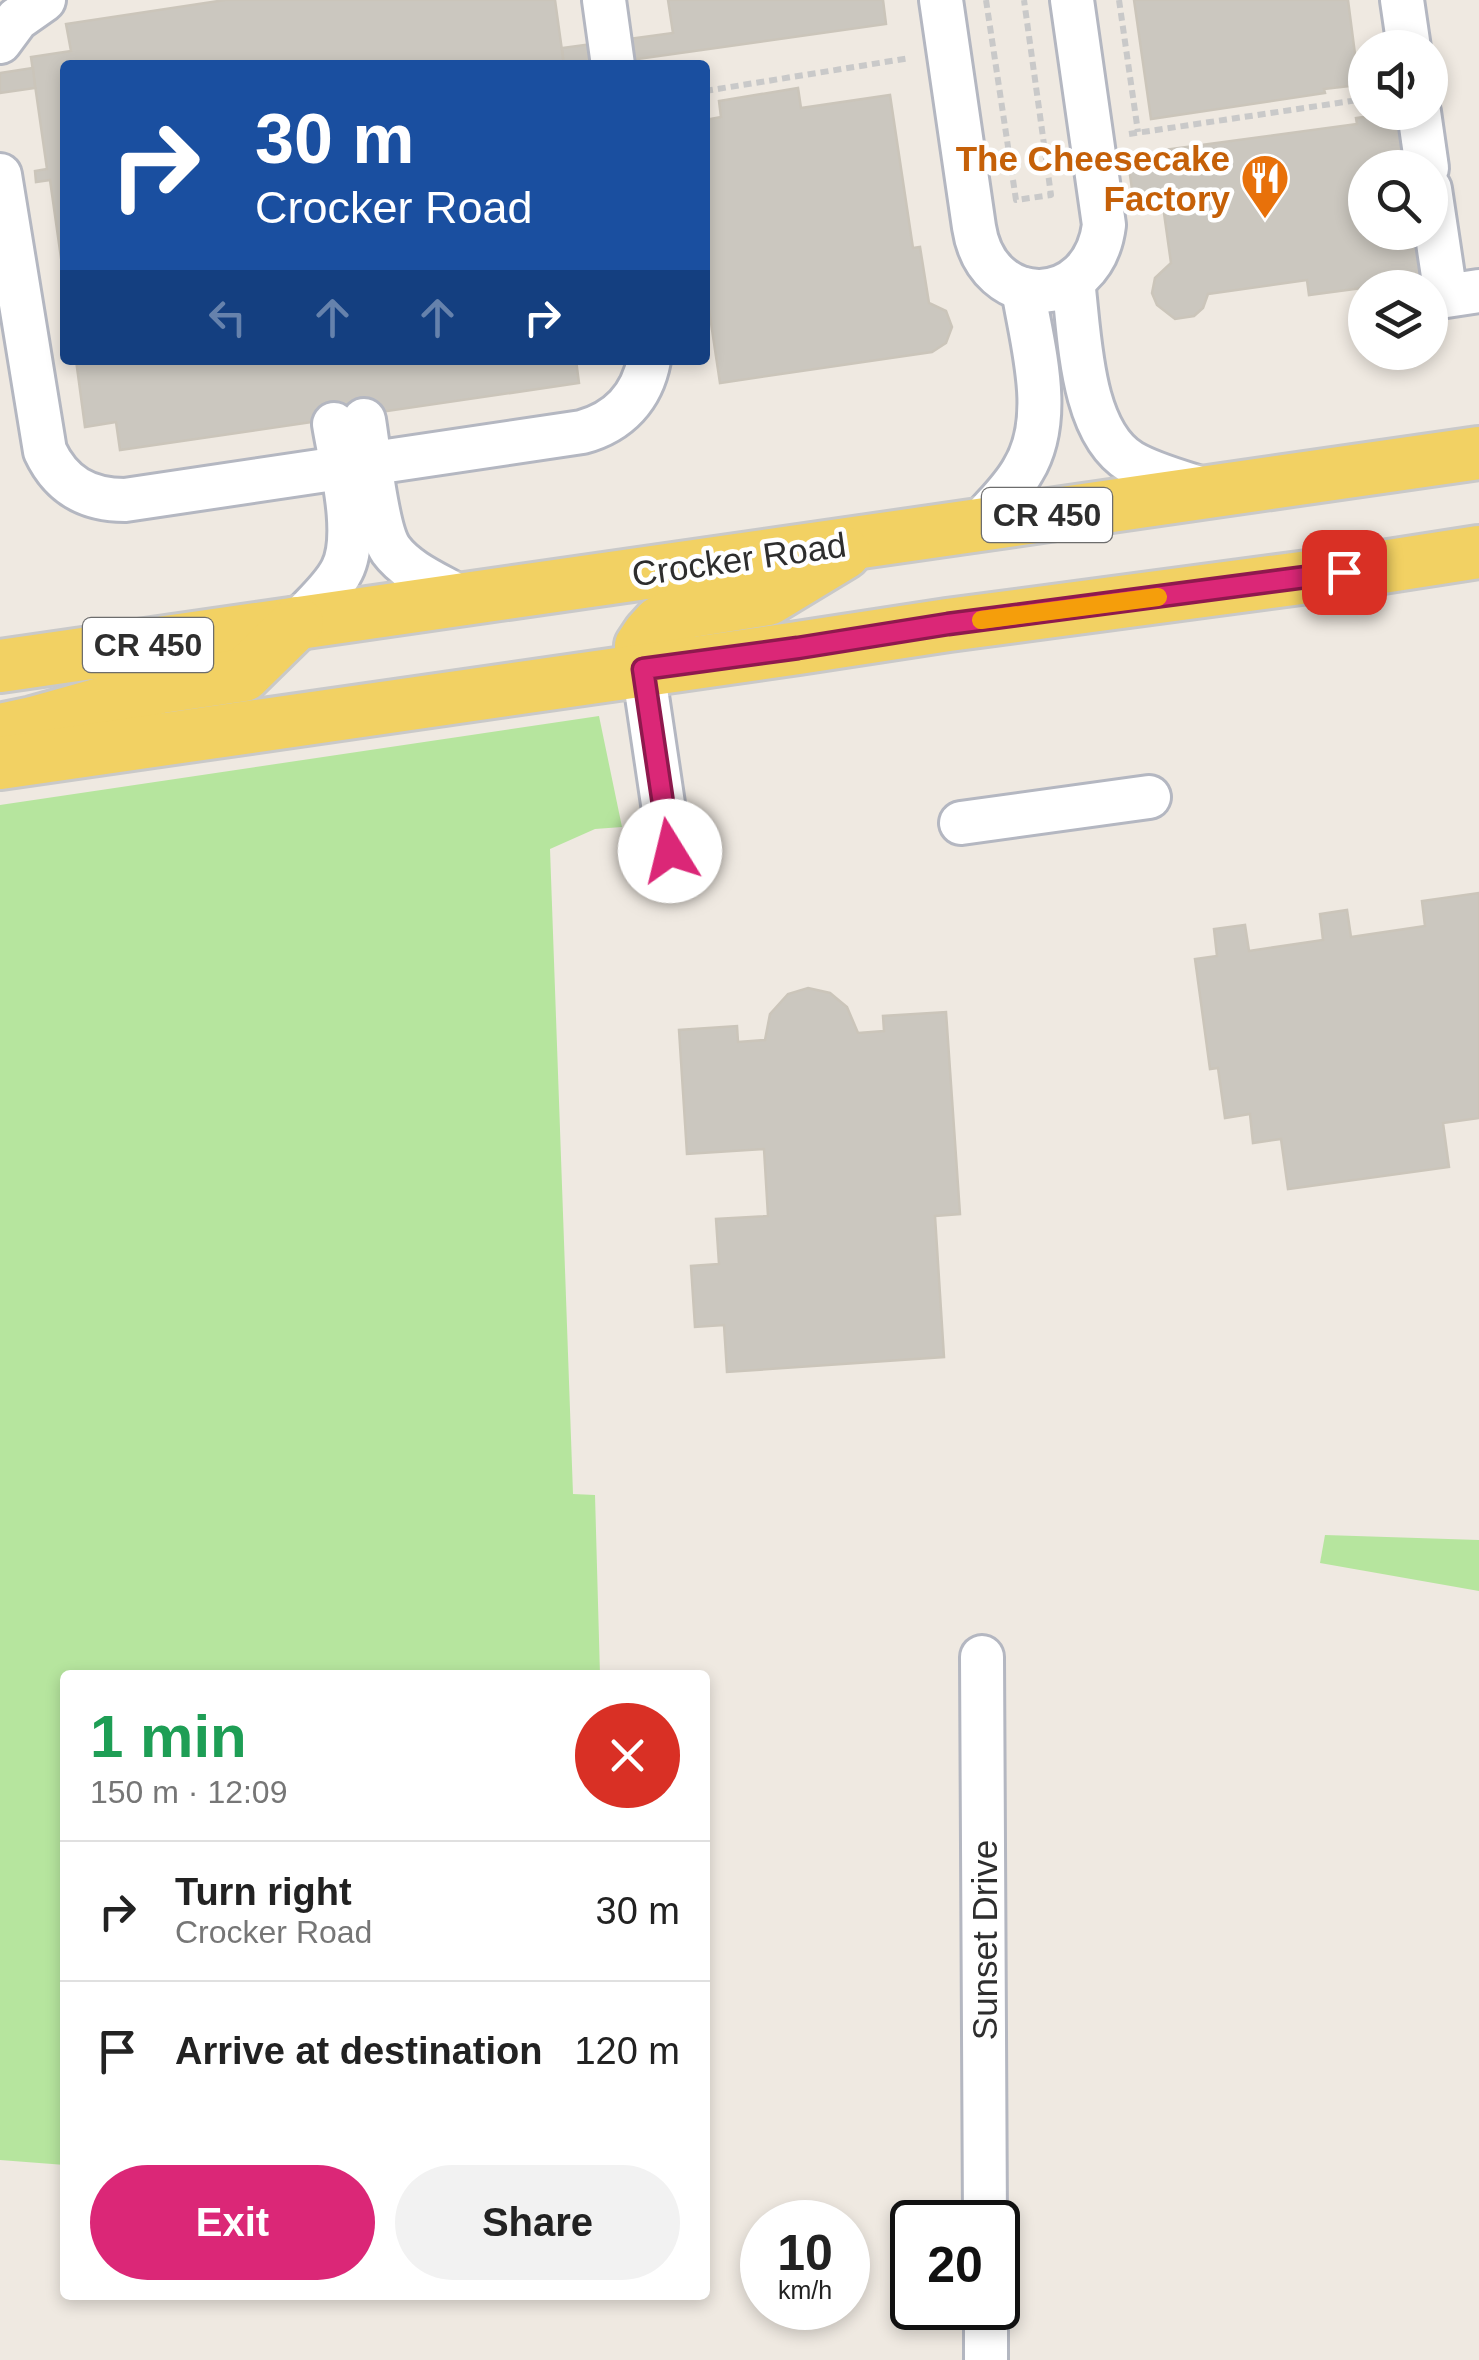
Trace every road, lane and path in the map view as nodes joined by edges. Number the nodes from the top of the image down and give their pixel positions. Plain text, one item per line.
1 (44, 0) edge
2 (604, 0) edge
3 (941, 0) edge
4 (986, 0) edge
5 (1024, 0) edge
6 (1072, 0) edge
7 (1119, 0) edge
8 (1402, 0) edge
9 (1406, 30) edge
10 (0, 42) edge
11 (916, 58) dead end
12 (612, 60) edge
13 (710, 91) edge
14 (1348, 101) edge
15 (1138, 132) junction
16 (1091, 139) junction
17 (0, 175) edge
18 (1439, 250) edge
19 (1073, 281) junction
20 (1023, 288) junction
21 (1479, 292) edge
22 (647, 365) edge
23 (349, 422) dead end
24 (1479, 453) edge
25 (356, 465) junction
26 (1212, 492) junction
27 (1479, 514) edge
28 (979, 524) junction
29 (864, 541) junction
30 (1479, 552) edge
31 (1311, 576) junction
32 (463, 598) junction
33 (296, 623) junction
34 (0, 666) edge
35 (643, 669) junction
36 (0, 730) edge
37 (0, 763) edge
38 (1149, 797) dead end
39 (961, 823) dead end
40 (670, 851) dead end
41 (982, 1657) dead end
42 (985, 2200) edge
43 (986, 2330) edge
44 (986, 2360) edge

1 - 10 street
2 - 12 street
3 - 20 street
4 - 5 path
6 - 16 street
7 - 15 path
8 - 9 street
11 - 13 path
14 - 15 path
15 - 16 path
16 - 19 street
17 - 25 street
18 - 21 street
19 - 20 street
19 - 26 street
20 - 28 street
22 - 25 street
23 - 25 street
24 - 26 main road, Crocker Road / CR 450
25 - 32 street
25 - 33 street
26 - 28 main road, Crocker Road / CR 450
27 - 31 main road
28 - 29 main road, Crocker Road / CR 450
29 - 32 main road, Crocker Road / CR 450
29 - 35 main road
30 - 31 main road
31 - 35 main road
32 - 33 main road, Crocker Road / CR 450
33 - 34 main road, Crocker Road / CR 450
33 - 36 main road
35 - 37 main road
35 - 40 street
38 - 39 street
41 - 42 street, Sunset Drive
43 - 44 street

